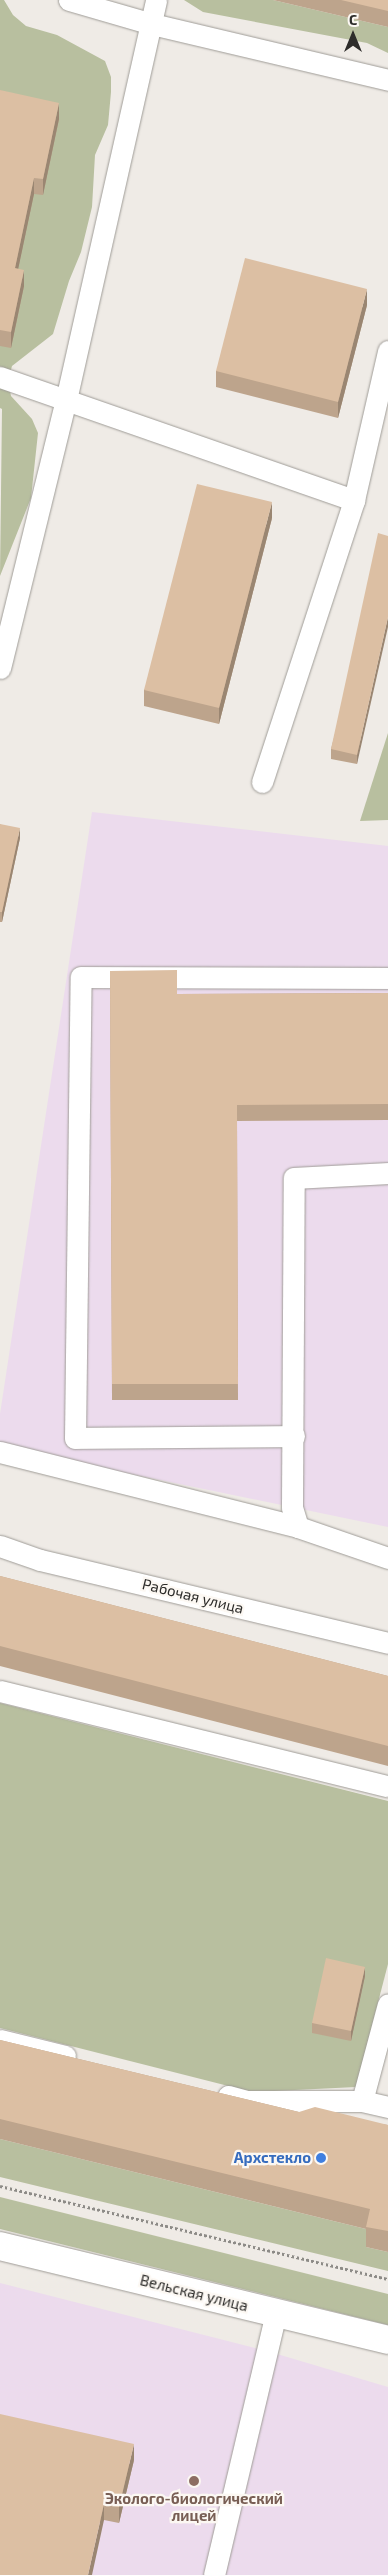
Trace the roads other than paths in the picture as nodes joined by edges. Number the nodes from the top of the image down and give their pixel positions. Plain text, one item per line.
1 (70, 0) edge
2 (156, 0) edge
3 (152, 24) junction
4 (388, 80) edge
5 (388, 351) edge
6 (0, 378) edge
7 (66, 400) junction
8 (354, 500) junction
9 (0, 668) edge
10 (262, 782) dead end
11 (388, 978) edge
12 (388, 1173) edge
13 (294, 1436) junction
14 (0, 1452) edge
15 (298, 1527) junction
16 (0, 1546) edge
17 (388, 1558) edge
18 (388, 1643) edge
19 (0, 1691) edge
20 (388, 1786) edge
21 (388, 2004) edge
22 (0, 2040) edge
23 (85, 2061) edge
24 (209, 2092) edge
25 (362, 2100) junction
26 (388, 2107) edge
27 (0, 2246) edge
28 (276, 2313) junction
29 (388, 2340) edge
30 (214, 2575) edge

1 - 3 lane
2 - 3 lane
3 - 4 lane
3 - 7 lane
5 - 8 lane
6 - 7 lane
7 - 8 lane
7 - 9 lane
8 - 10 lane
11 - 13 lane
12 - 13 lane
13 - 15 lane
14 - 15 lane
15 - 17 lane
16 - 18 lane, Рабочая улица
19 - 20 lane
21 - 25 lane
22 - 23 lane
24 - 25 lane
25 - 26 lane
27 - 28 street, Вельская улица
28 - 29 street, Вельская улица
28 - 30 lane

